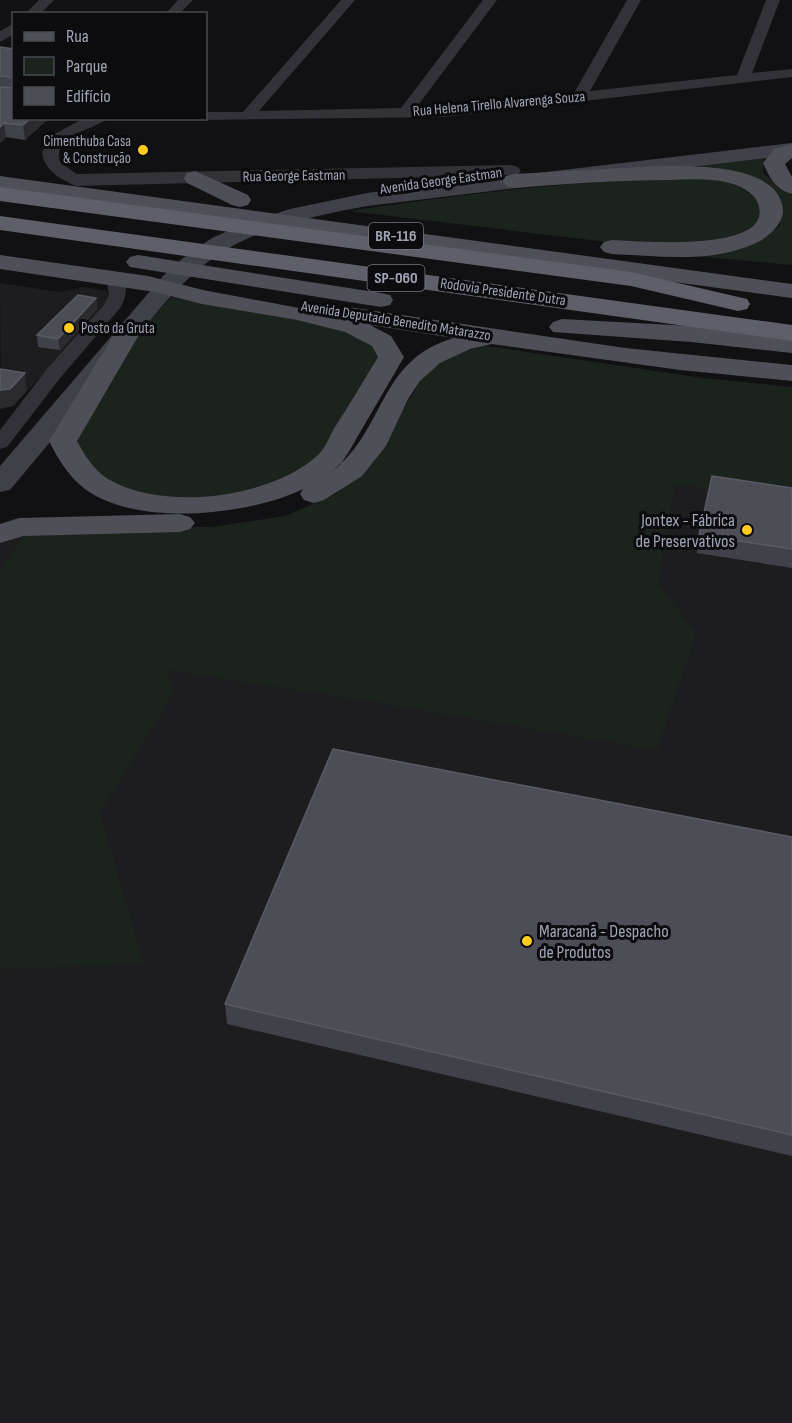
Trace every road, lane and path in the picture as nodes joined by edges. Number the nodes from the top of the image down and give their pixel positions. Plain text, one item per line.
1 (47, 0) edge
2 (186, 0) edge
3 (348, 0) edge
4 (490, 0) edge
5 (634, 0) edge
6 (773, 0) edge
7 (33, 12) edge
8 (173, 12) edge
9 (11, 21) edge
10 (0, 38) edge
11 (792, 73) edge
12 (743, 79) junction
13 (579, 97) junction
14 (405, 113) junction
15 (247, 116) junction
16 (207, 117) edge
17 (94, 120) edge
18 (792, 137) edge
19 (792, 149) edge
20 (0, 168) edge
21 (512, 176) junction
22 (195, 178) junction
23 (77, 180) junction
24 (0, 183) edge
25 (792, 187) edge
26 (0, 195) edge
27 (240, 200) junction
28 (0, 205) edge
29 (0, 223) edge
30 (0, 241) edge
31 (612, 247) junction
32 (0, 262) edge
33 (792, 273) edge
34 (115, 279) junction
35 (148, 284) junction
36 (792, 291) edge
37 (738, 304) junction
38 (792, 311) edge
39 (133, 317) junction
40 (792, 333) edge
41 (792, 345) edge
42 (556, 346) junction
43 (792, 373) edge
44 (10, 419) edge
45 (0, 443) edge
46 (0, 453) edge
47 (0, 484) edge
48 (0, 534) edge

1 - 7 street
2 - 8 street
3 - 15 street
4 - 14 street
5 - 13 street
6 - 12 street
9 - 10 street
11 - 12 street, Rua Helena Tirello Alvarenga Souza
12 - 13 street, Rua Helena Tirello Alvarenga Souza
13 - 14 street, Rua Helena Tirello Alvarenga Souza
14 - 15 street, Rua Helena Tirello Alvarenga Souza
15 - 16 street, Rua Helena Tirello Alvarenga Souza
17 - 23 street
18 - 21 main road, Avenida George Eastman
19 - 21 main road, Avenida George Eastman
19 - 25 main road
20 - 23 main road
21 - 22 street, Rua George Eastman
21 - 31 main road
21 - 39 main road, Avenida George Eastman
22 - 23 street, Rua George Eastman
22 - 27 main road
23 - 27 main road
24 - 36 main road, BR-116
26 - 37 highway
27 - 31 main road
28 - 37 highway, Rodovia Presidente Dutra / SP-060
29 - 40 highway, Rodovia Presidente Dutra / SP-060
30 - 41 main road, Rodovia Presidente Dutra
31 - 33 main road
32 - 34 main road, Avenida Deputado Benedito Matarazzo
34 - 35 main road, Avenida Deputado Benedito Matarazzo
34 - 44 street
35 - 39 main road
35 - 42 main road, Avenida Deputado Benedito Matarazzo
37 - 38 highway, Rodovia Presidente Dutra / SP-060
39 - 46 main road
39 - 47 main road
42 - 43 main road, Avenida Deputado Benedito Matarazzo
42 - 48 main road
44 - 45 street

